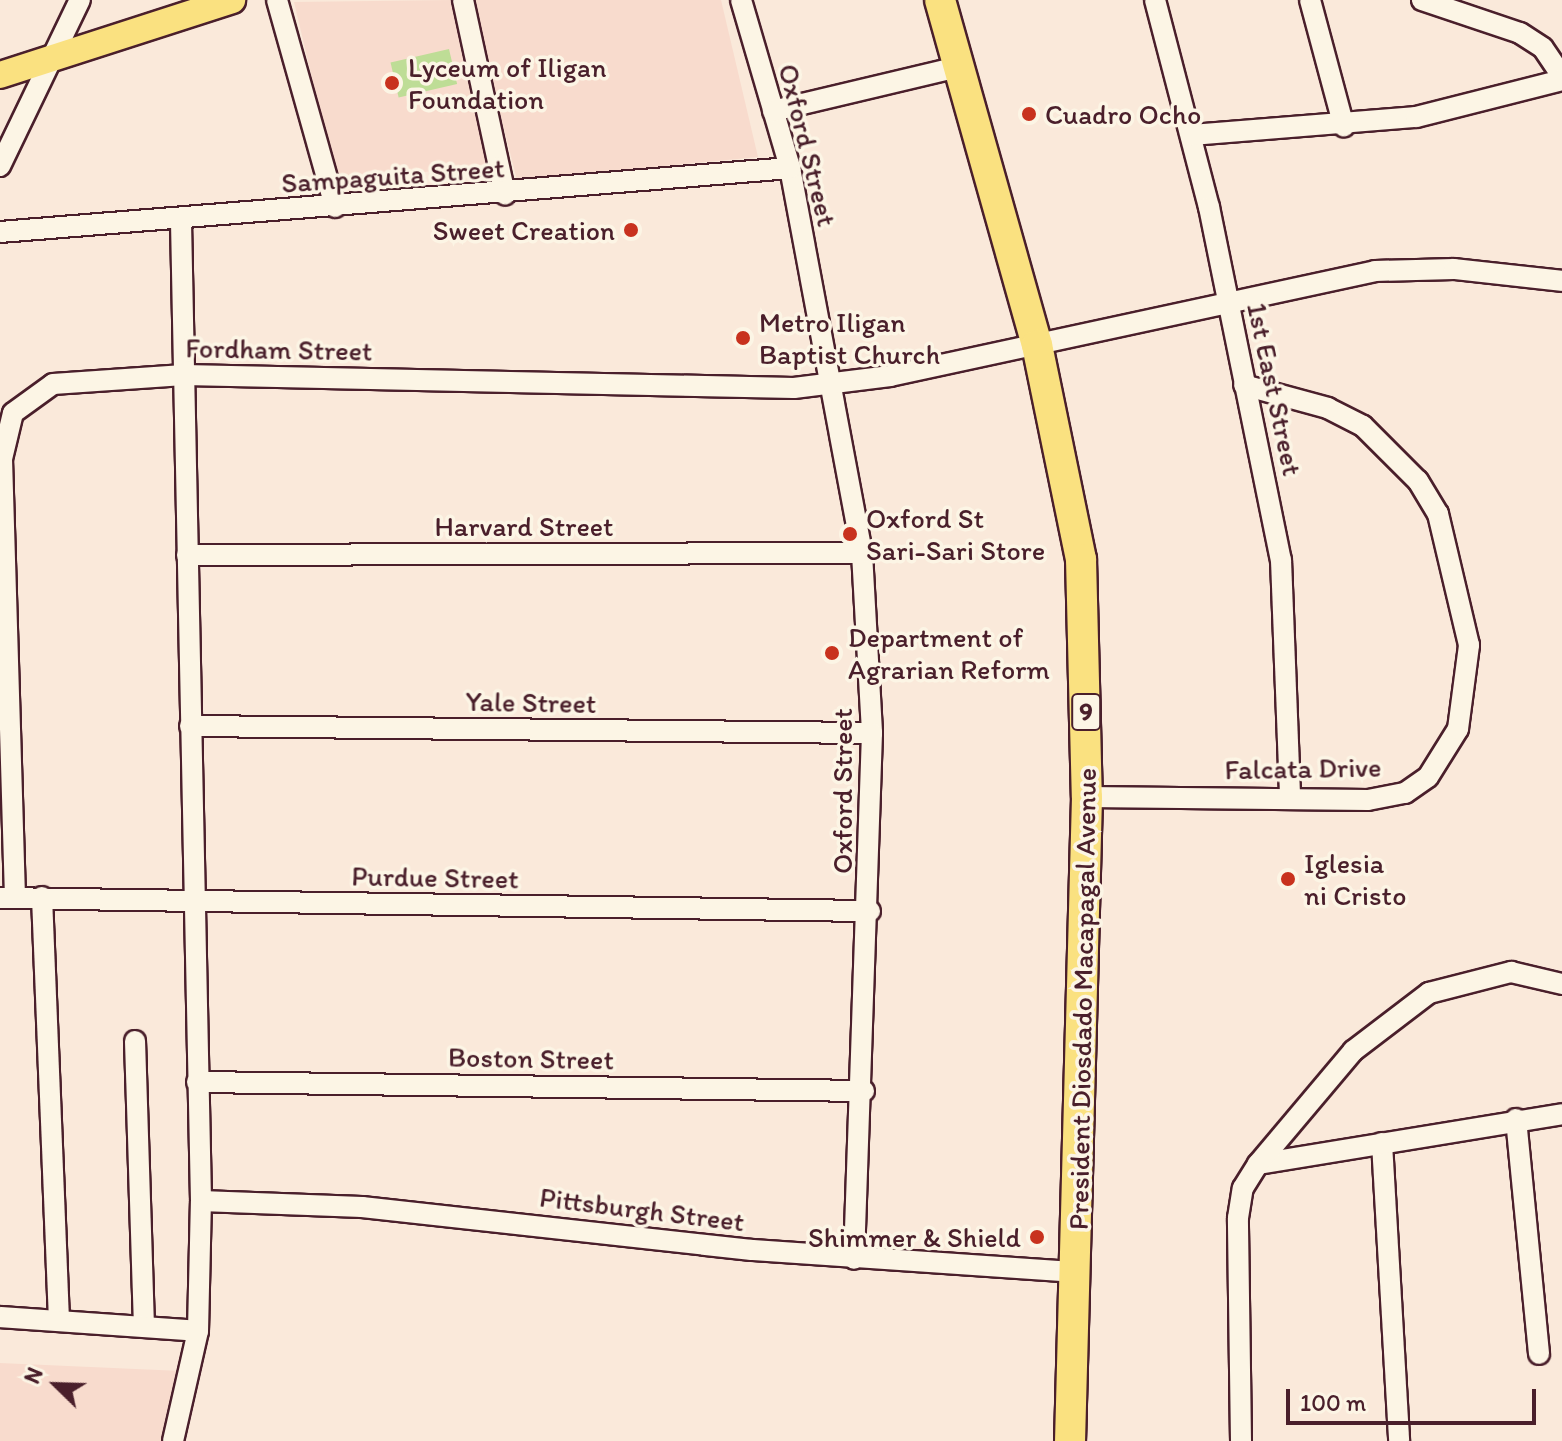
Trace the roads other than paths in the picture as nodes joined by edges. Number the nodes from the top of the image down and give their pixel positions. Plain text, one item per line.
1 (80, 0) edge
2 (232, 0) edge
3 (277, 0) edge
4 (463, 0) edge
5 (741, 0) edge
6 (940, 0) edge
7 (1155, 0) edge
8 (1310, 0) edge
9 (1422, 0) edge
10 (43, 64) junction
11 (958, 67) junction
12 (0, 75) edge
13 (1562, 78) edge
14 (773, 111) junction
15 (1344, 127) junction
16 (1192, 135) junction
17 (0, 166) edge
18 (790, 168) junction
19 (505, 195) junction
20 (335, 207) junction
21 (181, 218) junction
22 (0, 232) edge
23 (1562, 281) edge
24 (1227, 302) junction
25 (1037, 345) junction
26 (184, 375) junction
27 (831, 385) junction
28 (1244, 385) junction
29 (862, 553) junction
30 (187, 555) junction
31 (4, 722) edge
32 (190, 726) junction
33 (872, 733) junction
34 (1087, 797) junction
35 (1290, 797) junction
36 (8, 897) edge
37 (42, 897) junction
38 (198, 902) junction
39 (870, 911) junction
40 (1562, 984) edge
41 (135, 1041) dead end
42 (197, 1082) junction
43 (864, 1091) junction
44 (1562, 1114) edge
45 (1516, 1119) junction
46 (1382, 1143) junction
47 (1258, 1164) junction
48 (201, 1201) junction
49 (854, 1259) junction
50 (1077, 1272) junction
51 (0, 1317) edge
52 (59, 1320) junction
53 (144, 1322) junction
54 (198, 1331) junction
55 (1539, 1354) dead end
56 (173, 1441) edge
57 (1070, 1441) edge
58 (1241, 1441) edge
59 (1399, 1441) edge

1 - 10 street
2 - 10 main road
3 - 20 street
4 - 19 street
5 - 14 street, Oxford Street
6 - 11 highway, President Diosdado Macapagal Avenue / 9
7 - 16 street, 1st East Street
8 - 15 street
9 - 13 street
10 - 12 main road
10 - 17 street
11 - 14 street
11 - 25 highway, President Diosdado Macapagal Avenue / 9
13 - 15 street
14 - 18 street, Oxford Street
15 - 16 street
16 - 24 street, 1st East Street
18 - 19 street, Sampaguita Street
18 - 27 street, Oxford Street
19 - 20 street, Sampaguita Street
20 - 21 street, Sampaguita Street
21 - 22 street, Sampaguita Street
21 - 26 street
23 - 24 street, Fordham Street
24 - 25 street, Fordham Street
24 - 28 street, 1st East Street
25 - 27 street, Fordham Street
25 - 34 highway, President Diosdado Macapagal Avenue / 9
26 - 27 street, Fordham Street
26 - 30 street
26 - 31 street, Fordham Street
27 - 29 street, Oxford Street
28 - 35 street, 1st East Street
28 - 35 street, Falcata Drive
29 - 30 street, Harvard Street
29 - 33 street, Oxford Street
30 - 32 street
31 - 36 street, Fordham Street
32 - 33 street, Yale Street
32 - 38 street
33 - 39 street, Oxford Street
34 - 35 street, Falcata Drive
34 - 50 highway, President Diosdado Macapagal Avenue / 9
36 - 37 street, Purdue Street
37 - 38 street, Purdue Street
37 - 52 street
38 - 39 street, Purdue Street
38 - 42 street
39 - 43 street, Oxford Street
40 - 47 street
41 - 53 street
42 - 43 street, Boston Street
42 - 48 street
43 - 49 street, Oxford Street
44 - 45 street
45 - 46 street
45 - 55 street
46 - 47 street
46 - 59 street
47 - 58 street
48 - 49 street, Pittsburgh Street
48 - 54 street
49 - 50 street, Pittsburgh Street
50 - 57 highway, President Diosdado Macapagal Avenue / 9
51 - 52 street
52 - 53 street
53 - 54 street
54 - 56 street

